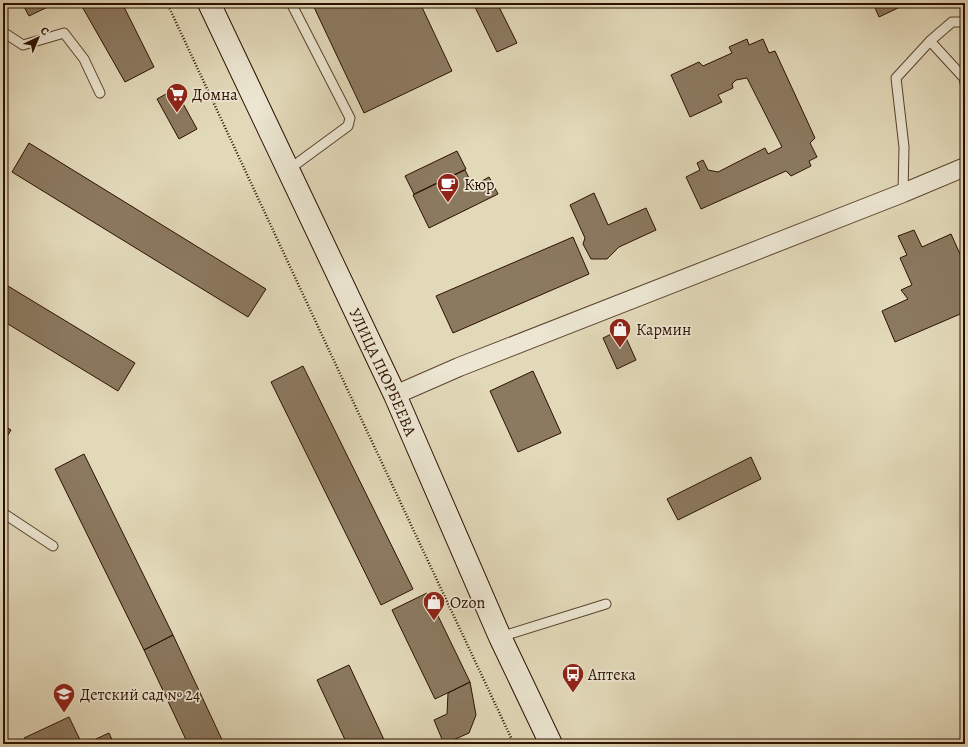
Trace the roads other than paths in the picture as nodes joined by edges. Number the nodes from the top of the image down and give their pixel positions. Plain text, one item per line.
1 (209, 3) edge
2 (291, 3) edge
3 (965, 22) edge
4 (3, 32) edge
5 (930, 41) junction
6 (965, 83) edge
7 (100, 93) dead end
8 (965, 167) edge
9 (288, 170) junction
10 (903, 193) junction
11 (395, 395) junction
12 (3, 513) edge
13 (53, 546) dead end
14 (606, 604) dead end
15 (500, 637) junction
16 (551, 744) edge

1 - 9 main road, УЛИЦА ПЮРБЕЕВА
2 - 9 lane
3 - 5 lane
4 - 7 lane
5 - 6 lane
5 - 10 lane
8 - 10 street
9 - 11 main road, УЛИЦА ПЮРБЕЕВА
10 - 11 street
11 - 15 main road, УЛИЦА ПЮРБЕЕВА
12 - 13 lane
14 - 15 lane
15 - 16 main road, УЛИЦА ПЮРБЕЕВА

